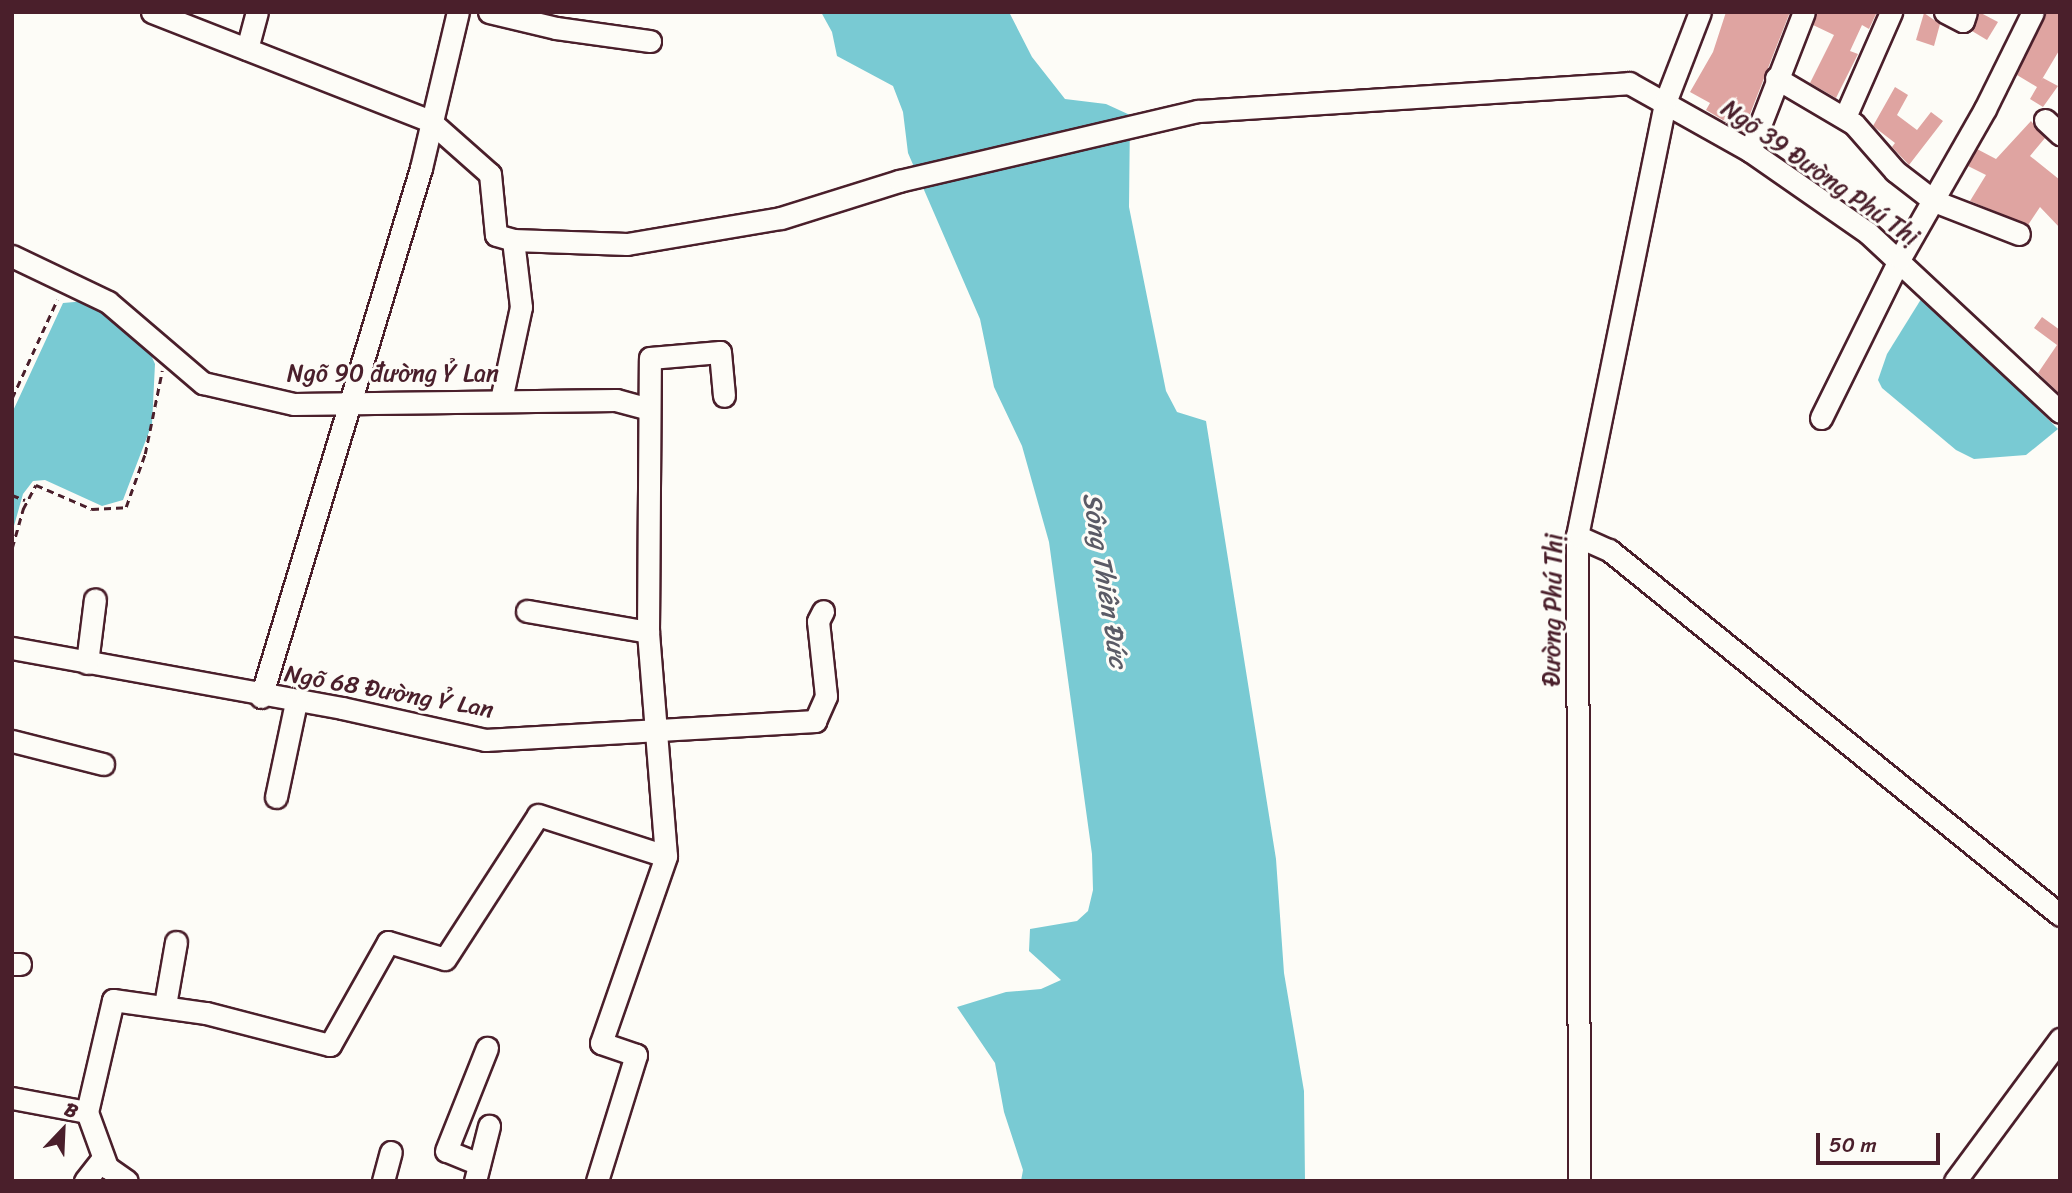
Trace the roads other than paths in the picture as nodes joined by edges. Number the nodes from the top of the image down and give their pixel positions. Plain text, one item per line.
1 (152, 12) edge
2 (257, 12) edge
3 (458, 12) edge
4 (489, 12) edge
5 (1700, 12) edge
6 (1804, 12) edge
7 (1891, 12) edge
8 (1945, 12) edge
9 (1966, 12) edge
10 (2034, 12) edge
11 (650, 41) dead end
12 (247, 49) junction
13 (1776, 78) junction
14 (1666, 100) junction
15 (1845, 117) junction
16 (430, 121) junction
17 (1750, 151) junction
18 (1934, 201) junction
19 (2019, 234) dead end
20 (513, 240) junction
21 (12, 256) edge
22 (1900, 258) junction
23 (724, 396) dead end
24 (501, 400) junction
25 (350, 404) junction
26 (646, 408) junction
27 (2060, 412) edge
28 (1821, 418) dead end
29 (1577, 536) junction
30 (95, 599) dead end
31 (527, 611) dead end
32 (822, 611) dead end
33 (648, 632) junction
34 (13, 649) edge
35 (87, 663) junction
36 (261, 697) junction
37 (296, 702) junction
38 (653, 727) junction
39 (12, 741) edge
40 (103, 764) dead end
41 (276, 797) dead end
42 (666, 856) junction
43 (2060, 915) edge
44 (176, 942) dead end
45 (166, 1005) junction
46 (2060, 1039) edge
47 (487, 1048) dead end
48 (12, 1098) edge
49 (87, 1112) junction
50 (489, 1126) dead end
51 (391, 1152) dead end
52 (103, 1159) junction
53 (477, 1172) edge
54 (85, 1181) edge
55 (127, 1181) edge
56 (383, 1181) edge
57 (597, 1181) edge
58 (1580, 1181) edge
59 (1955, 1181) edge

1 - 12 street
2 - 12 street
3 - 16 street
4 - 11 street
5 - 14 street, Đường Phú Thị
6 - 13 street
7 - 15 street
8 - 9 street
10 - 18 street
12 - 16 street
13 - 15 street
13 - 17 street
14 - 17 street, Ngõ 39 Đường Phú Thị
14 - 20 street, Ngõ 39 Đường Phú Thị
14 - 29 street, Đường Phú Thị
15 - 18 street
16 - 20 street
16 - 25 street
17 - 22 street, Ngõ 39 Đường Phú Thị
18 - 19 street
18 - 22 street
20 - 24 street
21 - 25 street, Ngõ 90 đường Ỷ Lan
22 - 27 street, Ngõ 39 Đường Phú Thị
22 - 28 street
23 - 26 street
24 - 25 street, Ngõ 90 đường Ỷ Lan
24 - 26 street, Ngõ 90 đường Ỷ Lan
25 - 36 street
26 - 33 street
29 - 43 street
29 - 58 street, Đường Phú Thị
30 - 35 street
31 - 33 street
32 - 38 street, Ngõ 68 Đường Ỷ Lan
33 - 38 street
34 - 35 street, Ngõ 68 Đường Ỷ Lan
35 - 36 street, Ngõ 68 Đường Ỷ Lan
36 - 37 street, Ngõ 68 Đường Ỷ Lan
37 - 38 street, Ngõ 68 Đường Ỷ Lan
37 - 41 street
38 - 42 street
39 - 40 street
42 - 45 street
42 - 57 street
44 - 45 street
45 - 49 street
46 - 59 street
47 - 53 street
48 - 49 street
49 - 52 street
50 - 53 street
51 - 56 street
52 - 54 street
52 - 55 street

